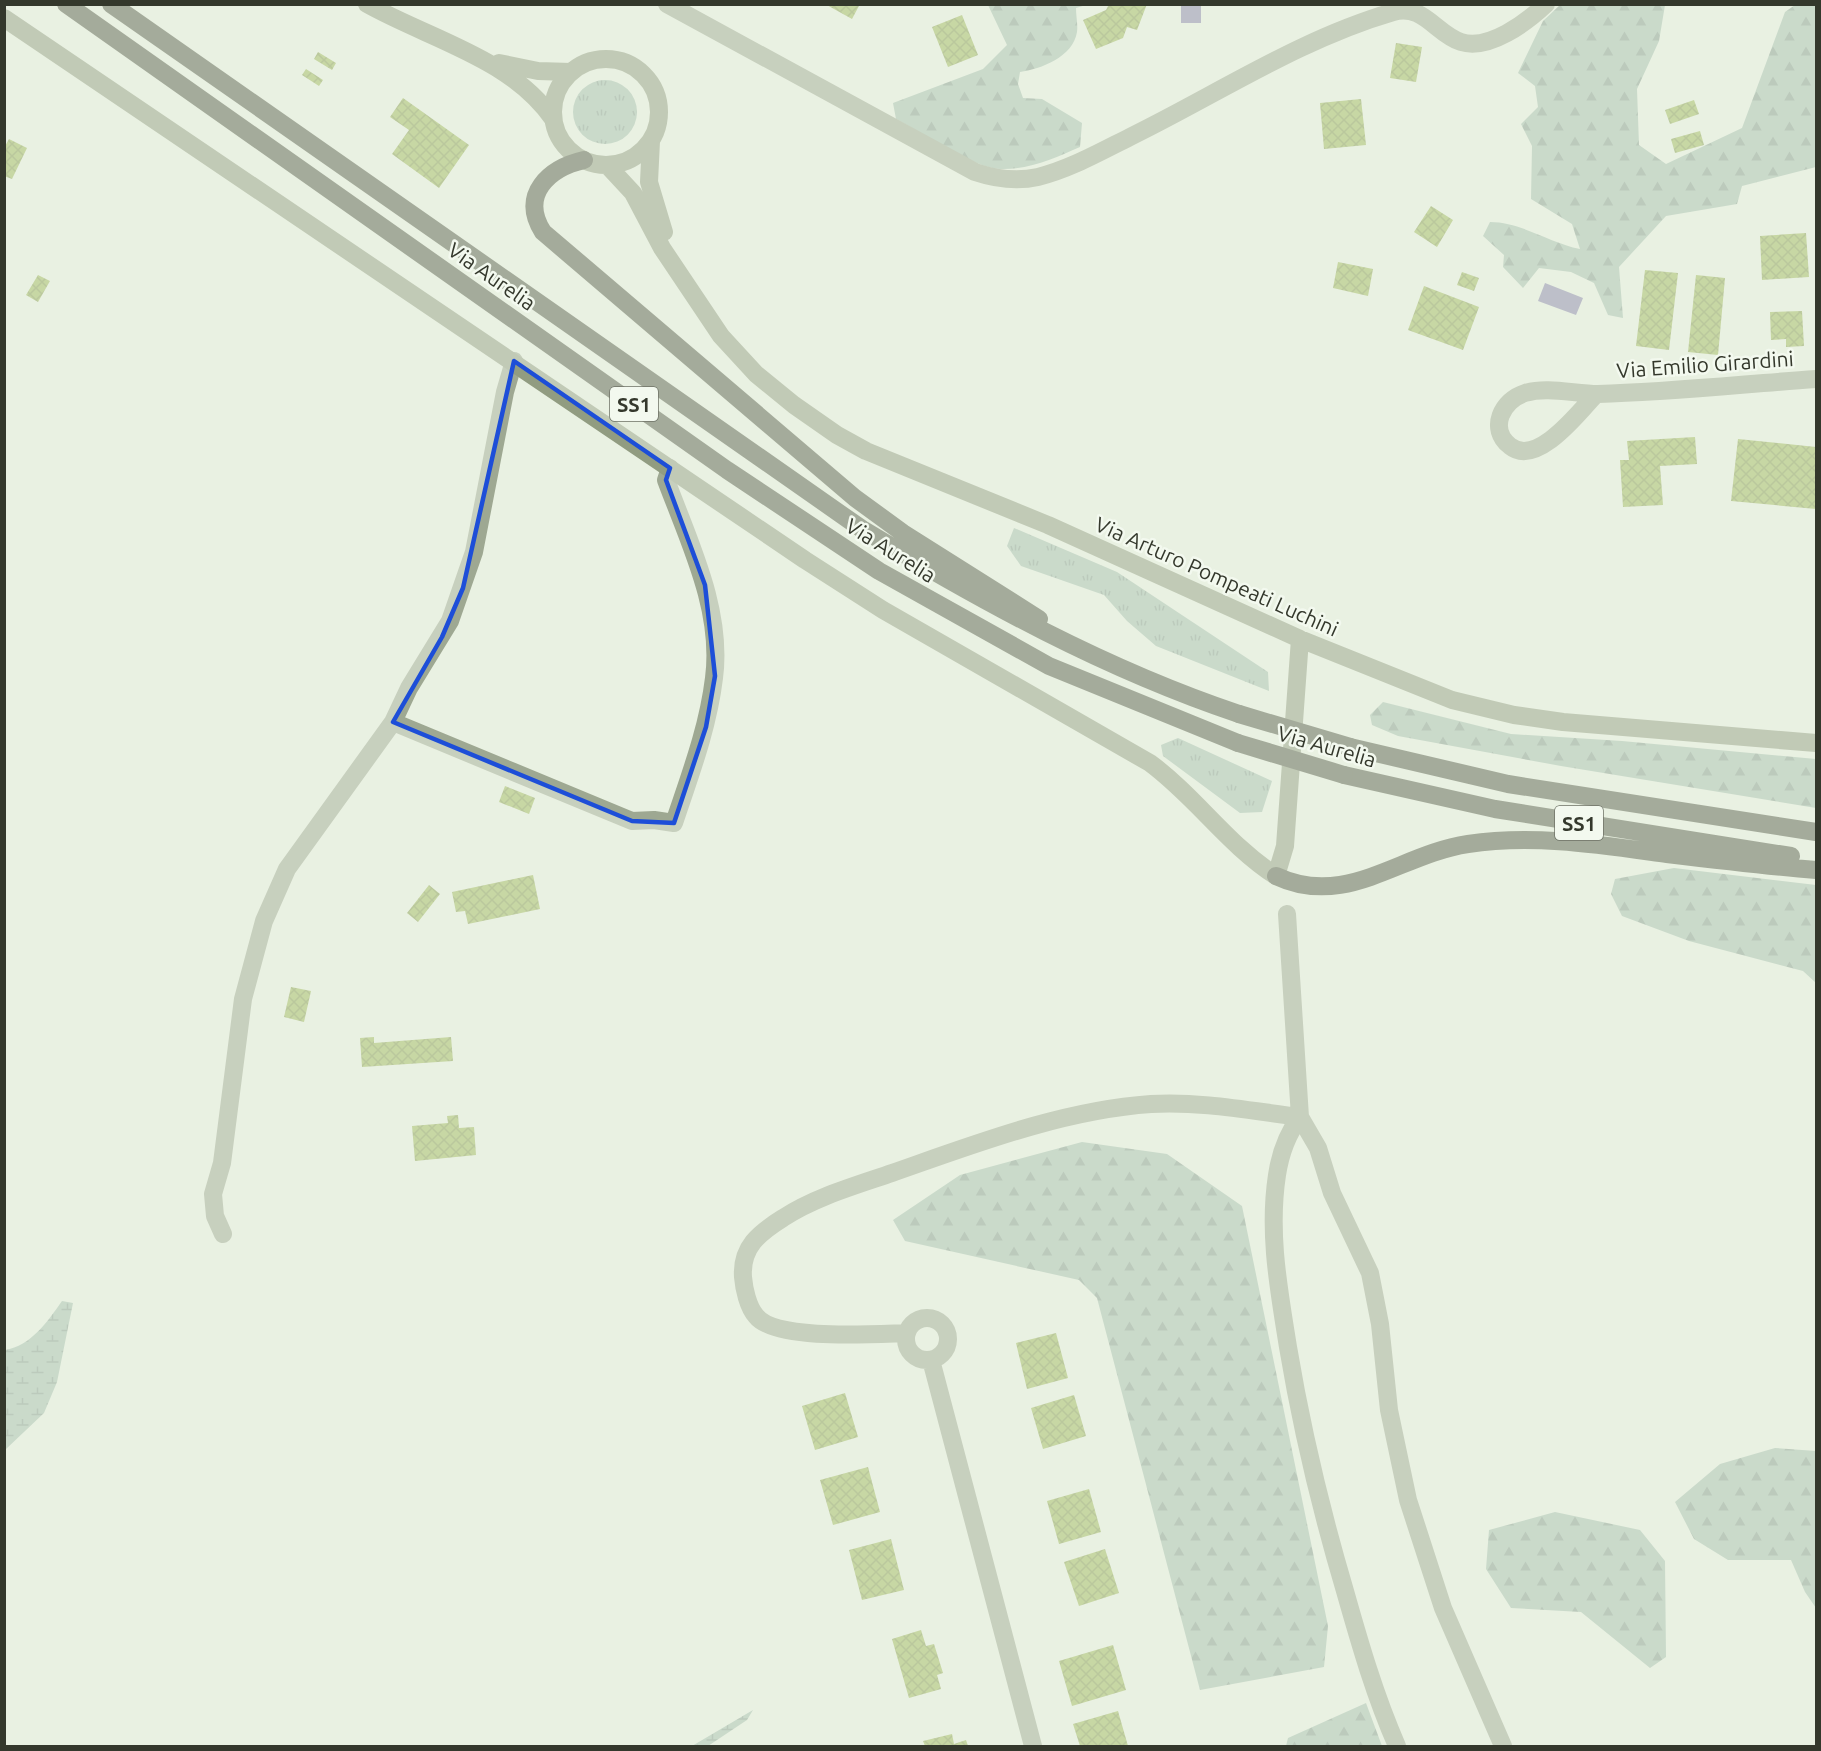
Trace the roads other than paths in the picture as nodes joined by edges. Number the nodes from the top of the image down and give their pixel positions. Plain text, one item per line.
1 (66, 4) edge
2 (111, 4) edge
3 (367, 4) edge
4 (667, 4) edge
5 (1546, 4) edge
6 (4, 18) edge
7 (473, 55) junction
8 (571, 72) junction
9 (553, 119) junction
10 (651, 141) junction
11 (584, 160) junction
12 (607, 165) junction
13 (678, 274) junction
14 (514, 361) junction
15 (1816, 380) edge
16 (1596, 394) junction
17 (670, 468) junction
18 (1300, 639) junction
19 (1083, 653) junction
20 (393, 722) junction
21 (1816, 742) edge
22 (1816, 832) edge
23 (1816, 860) edge
24 (1816, 870) edge
25 (1276, 876) junction
26 (1287, 914) dead end
27 (1300, 1117) junction
28 (224, 1234) dead end
29 (906, 1334) junction
30 (931, 1360) junction
31 (1033, 1746) edge
32 (1397, 1746) edge
33 (1503, 1746) edge

1 - 23 highway, Via Aurelia / SS1, bridge
2 - 19 highway, Via Aurelia / SS1
3 - 7 street
4 - 5 street
6 - 14 street
7 - 8 street
7 - 9 street
8 - 9 street
8 - 10 street
9 - 11 street
10 - 12 street
10 - 13 street, Via Arturo Pompeati Luchini
11 - 12 street
11 - 19 highway
12 - 13 street, Via Arturo Pompeati Luchini
13 - 18 street, Via Arturo Pompeati Luchini
14 - 17 street
14 - 20 street
15 - 16 street, Via Emilio Girardini
16 - 16 street, Via Emilio Girardini
17 - 20 street
17 - 25 street
18 - 21 street, Via Arturo Pompeati Luchini
18 - 25 street
19 - 22 highway, Via Aurelia / SS1, bridge
20 - 28 street
24 - 25 highway
26 - 27 street
27 - 29 street
27 - 32 street
27 - 33 street
29 - 30 street
29 - 30 street
30 - 31 street

